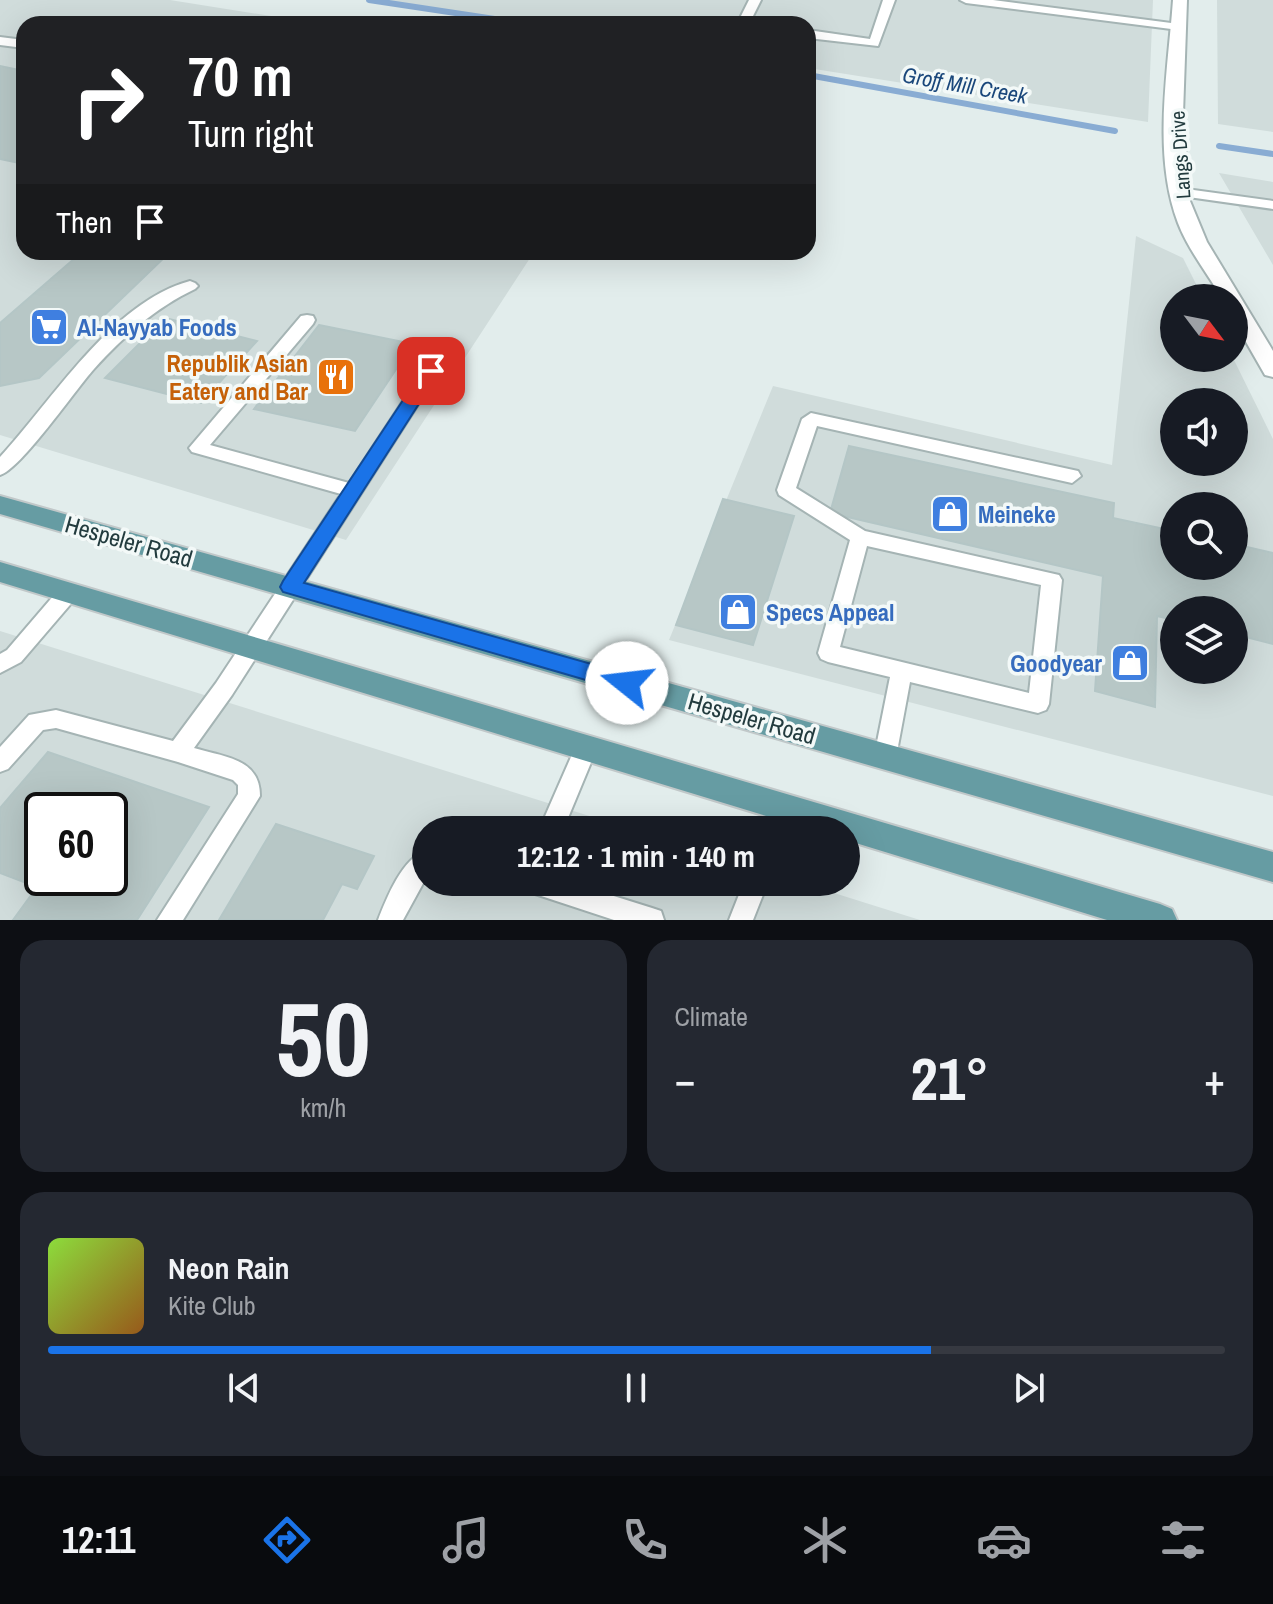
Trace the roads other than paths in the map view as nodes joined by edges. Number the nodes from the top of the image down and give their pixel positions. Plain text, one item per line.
1 (889, 0) edge
2 (966, 0) edge
3 (1180, 0) edge
4 (1179, 27) junction
5 (816, 35) edge
6 (1179, 192) junction
7 (1273, 205) edge
8 (1224, 284) edge
9 (190, 286) dead end
10 (307, 320) dead end
11 (1248, 326) edge
12 (447, 347) dead end
13 (1273, 370) edge
14 (0, 469) edge
15 (1072, 476) dead end
16 (353, 491) junction
17 (0, 505) edge
18 (860, 537) junction
19 (0, 572) edge
20 (290, 587) junction
21 (68, 593) junction
22 (251, 647) junction
23 (0, 664) edge
24 (902, 671) junction
25 (586, 748) junction
26 (178, 752) junction
27 (885, 757) junction
28 (0, 762) edge
29 (557, 816) edge
30 (772, 816) edge
31 (860, 840) edge
32 (1273, 867) edge
33 (412, 878) edge
34 (576, 896) edge
35 (750, 896) edge
36 (169, 920) edge
37 (390, 920) edge
38 (652, 920) edge
39 (741, 920) edge
40 (1160, 920) edge

1 - 5 lane
2 - 4 lane
3 - 4 street, Langs Drive
4 - 6 street, Langs Drive
6 - 7 lane
6 - 8 street, Langs Drive
9 - 14 lane
10 - 16 lane
11 - 13 street, Langs Drive
12 - 16 lane
15 - 18 lane
16 - 20 lane
17 - 20 main road, Hespeler Road
18 - 24 lane
18 - 24 lane
19 - 21 main road
20 - 22 lane
20 - 27 main road, Hespeler Road
21 - 22 main road
21 - 23 lane
22 - 25 main road
22 - 26 lane
24 - 27 lane
25 - 29 lane
25 - 30 main road
26 - 28 lane
26 - 36 lane
27 - 32 main road, Hespeler Road
31 - 40 main road
33 - 37 lane
34 - 38 lane
35 - 39 lane

